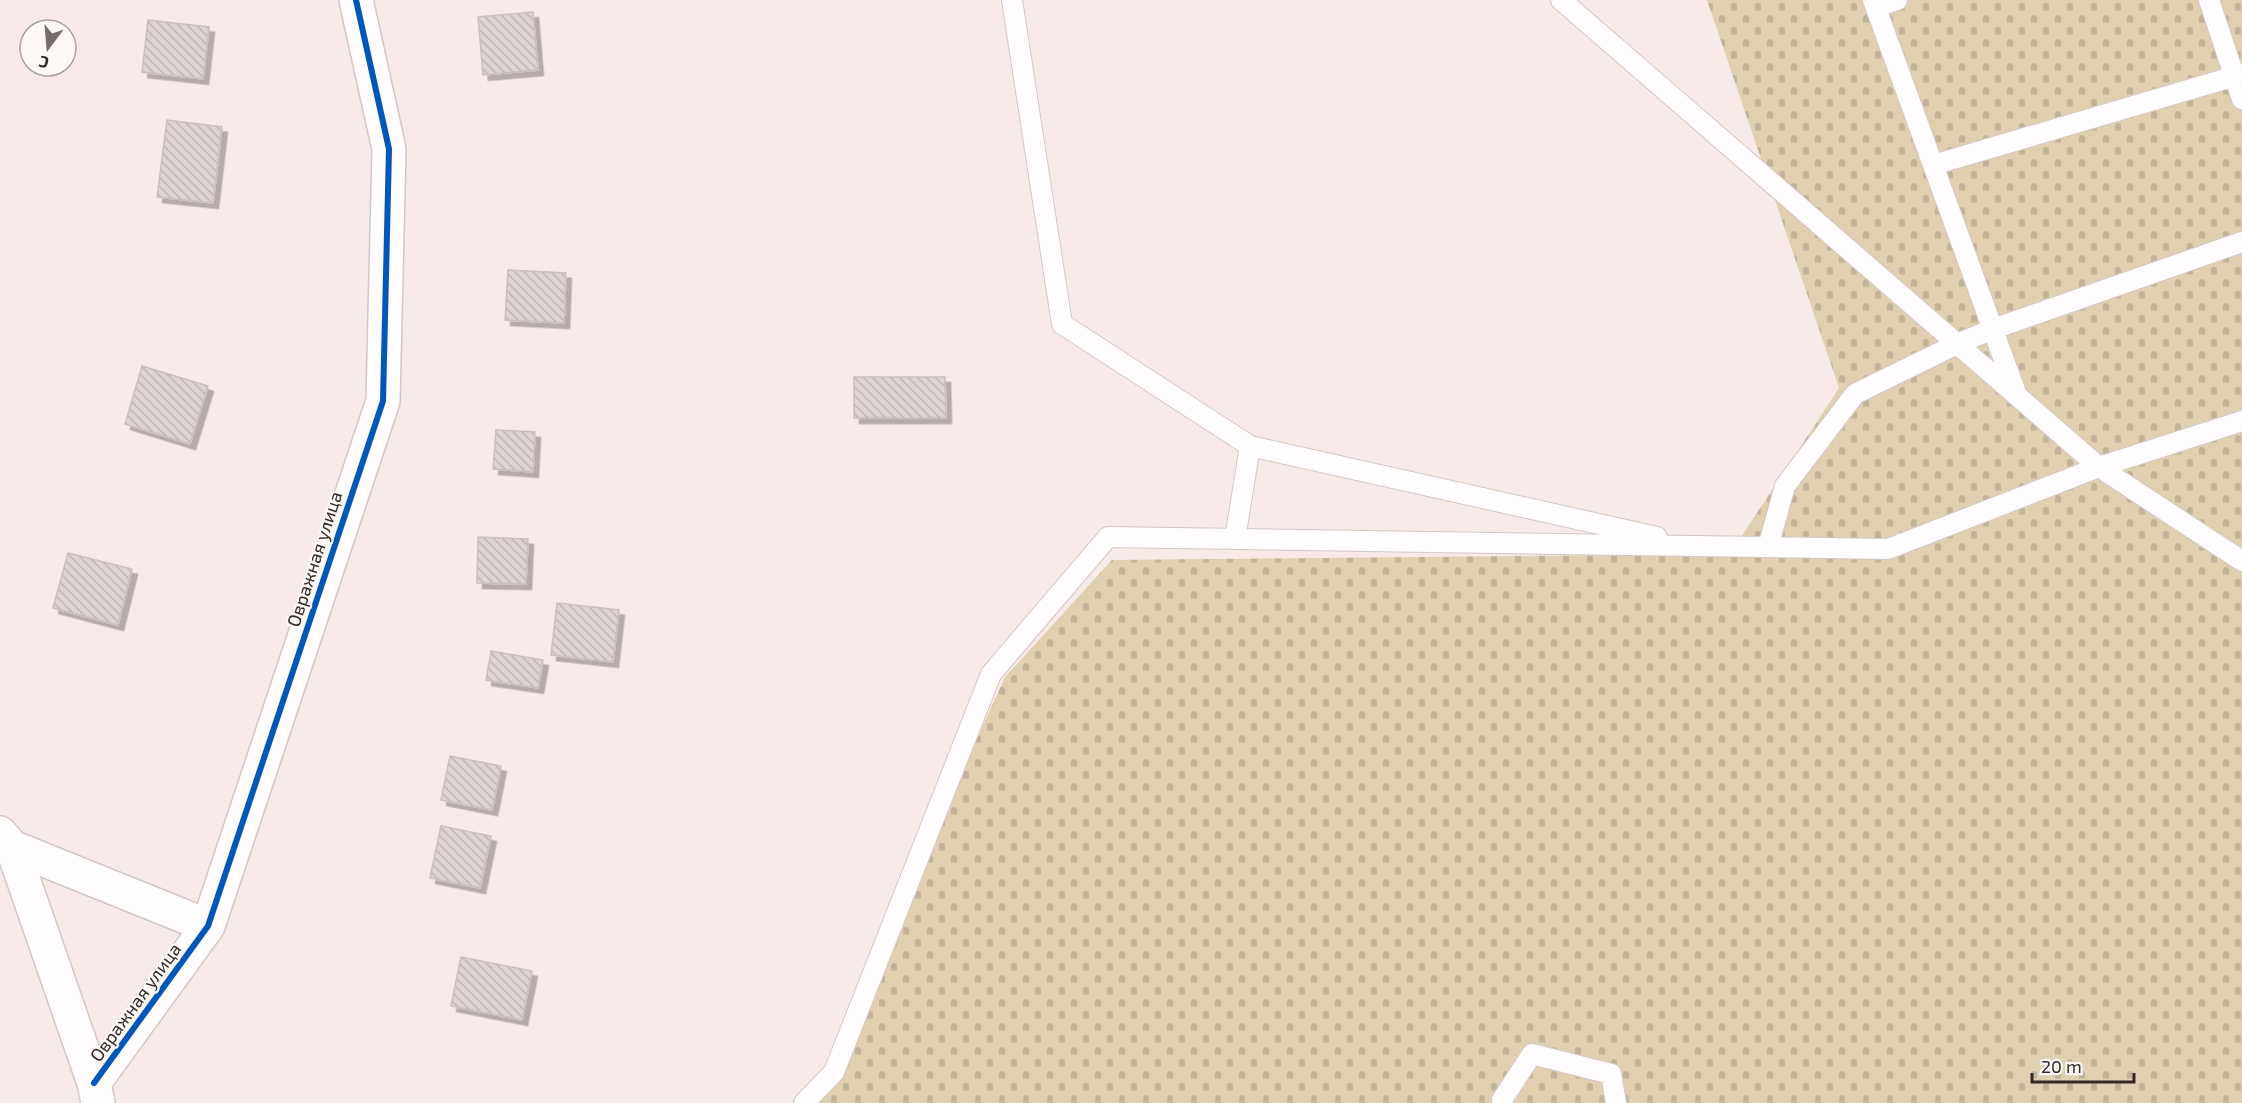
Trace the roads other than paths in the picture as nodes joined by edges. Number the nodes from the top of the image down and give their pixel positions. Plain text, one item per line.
1 (356, 0) edge
2 (1012, 0) edge
3 (1561, 0) edge
4 (1897, 0) edge
5 (2209, 0) edge
6 (1875, 3) edge
7 (2239, 76) edge
8 (2242, 99) edge
9 (1933, 165) junction
10 (2242, 242) edge
11 (1993, 328) junction
12 (1957, 344) junction
13 (2017, 396) junction
14 (2242, 422) edge
15 (1250, 446) junction
16 (2099, 467) junction
17 (1235, 539) junction
18 (1699, 546) junction
19 (1768, 547) junction
20 (2242, 561) edge
21 (6, 840) edge
22 (208, 927) junction
23 (96, 1093) edge
24 (804, 1103) edge
25 (1503, 1103) edge
26 (1616, 1103) edge

1 - 22 street, Овражная улица
2 - 15 lane
3 - 12 lane
4 - 6 lane
5 - 7 lane
6 - 9 lane
7 - 8 lane
7 - 9 lane
9 - 11 lane
10 - 11 lane
11 - 12 lane
11 - 13 lane
12 - 13 lane
12 - 19 lane
13 - 16 lane
14 - 16 lane
15 - 17 lane
15 - 18 lane
16 - 19 lane
16 - 20 lane
17 - 18 lane
17 - 24 lane
18 - 19 lane
21 - 22 street
21 - 23 street
22 - 23 street, Овражная улица
25 - 26 lane

